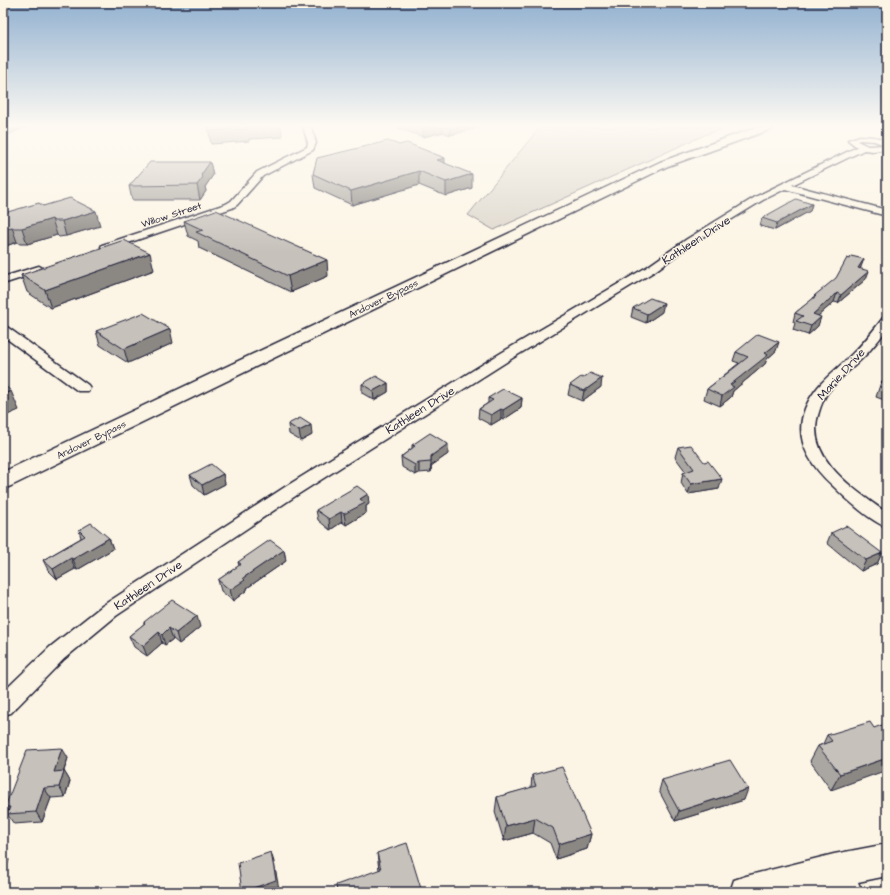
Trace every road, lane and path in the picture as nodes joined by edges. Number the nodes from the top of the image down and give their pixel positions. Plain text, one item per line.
1 (270, 169) edge
2 (654, 169) edge
3 (819, 169) edge
4 (784, 186) junction
5 (887, 213) edge
6 (100, 249) edge
7 (48, 266) edge
8 (3, 281) edge
9 (887, 321) edge
10 (3, 330) edge
11 (83, 388) dead end
12 (3, 481) edge
13 (887, 521) edge
14 (3, 706) edge
15 (887, 860) edge
16 (840, 881) edge
17 (746, 892) edge

1 - 6 street, Willow Street
2 - 12 main road, Andover Bypass
3 - 4 street, Kathleen Drive
4 - 5 street
4 - 14 street, Kathleen Drive
7 - 8 street
9 - 13 street, Marie Drive
10 - 11 street
15 - 16 street
16 - 17 street

